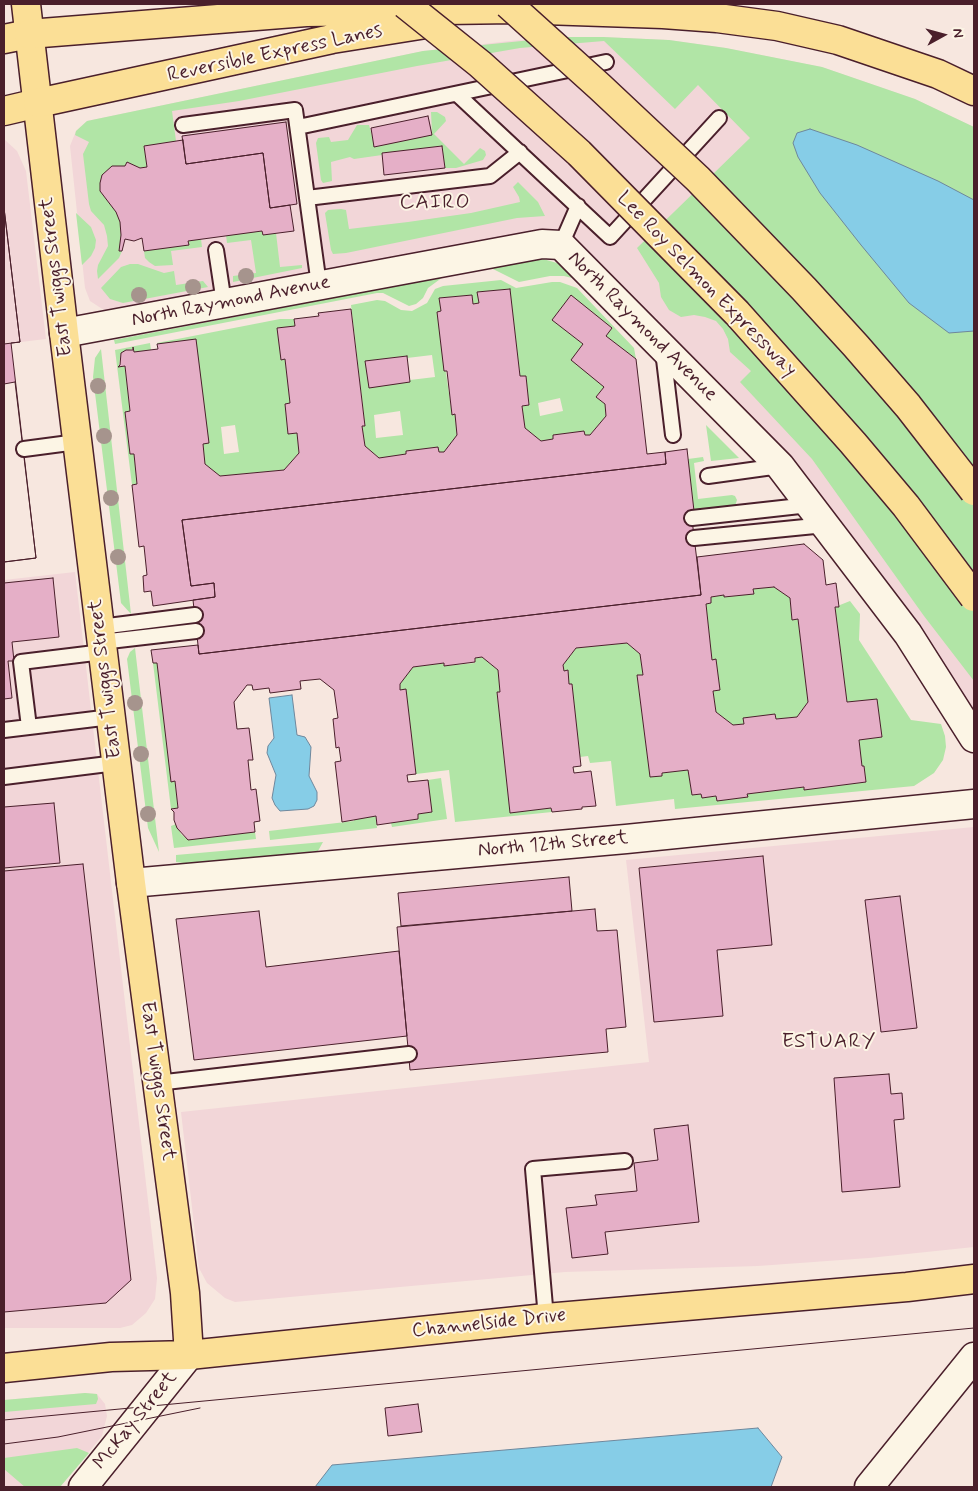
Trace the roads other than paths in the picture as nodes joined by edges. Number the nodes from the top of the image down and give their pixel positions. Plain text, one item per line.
1 (26, 4) edge
2 (266, 4) edge
3 (405, 4) edge
4 (511, 6) edge
5 (306, 12) junction
6 (17, 37) edge
7 (606, 62) dead end
8 (974, 91) edge
9 (457, 94) junction
10 (38, 103) junction
11 (4, 111) edge
12 (719, 118) dead end
13 (183, 125) dead end
14 (298, 127) junction
15 (520, 152) junction
16 (307, 198) junction
17 (578, 206) junction
18 (561, 246) junction
19 (216, 250) dead end
20 (319, 285) junction
21 (224, 303) junction
22 (64, 333) junction
23 (663, 349) junction
24 (673, 435) dead end
25 (77, 442) junction
26 (24, 449) dead end
27 (780, 466) junction
28 (708, 476) dead end
29 (974, 491) edge
30 (817, 515) junction
31 (692, 518) dead end
32 (694, 538) dead end
33 (974, 596) edge
34 (194, 615) dead end
35 (196, 631) dead end
36 (101, 640) junction
37 (111, 716) junction
38 (29, 727) junction
39 (4, 730) edge
40 (974, 738) edge
41 (116, 763) junction
42 (4, 777) edge
43 (974, 804) edge
44 (131, 883) junction
45 (409, 1054) dead end
46 (157, 1083) junction
47 (625, 1161) dead end
48 (974, 1279) edge
49 (546, 1318) junction
50 (189, 1354) junction
51 (974, 1357) edge
52 (4, 1368) edge
53 (84, 1487) edge
54 (869, 1487) edge

1 - 6 main road, East Twiggs Street
2 - 5 main road
3 - 33 main road, Lee Roy Selmon Expressway, bridge
4 - 5 main road, Reversible Express Lanes
4 - 8 main road, Reversible Express Lanes
4 - 10 main road, Reversible Express Lanes
4 - 29 main road, bridge
5 - 6 main road, Reversible Express Lanes
6 - 10 main road, East Twiggs Street
7 - 9 lane
9 - 14 lane
9 - 15 lane
10 - 11 main road, Reversible Express Lanes
10 - 22 main road, East Twiggs Street
12 - 17 lane
13 - 14 lane
14 - 16 lane
15 - 16 lane
15 - 17 lane
16 - 20 lane
17 - 18 lane
18 - 20 street, North Raymond Avenue
18 - 23 street, North Raymond Avenue
19 - 21 lane
20 - 21 street, North Raymond Avenue
21 - 22 street, North Raymond Avenue
22 - 25 main road, East Twiggs Street
23 - 24 lane
23 - 27 street, North Raymond Avenue
25 - 26 lane
25 - 36 main road, East Twiggs Street
27 - 28 lane
27 - 30 street, North Raymond Avenue
30 - 31 lane
30 - 32 lane
30 - 40 street, North Raymond Avenue
34 - 36 lane
35 - 36 lane
36 - 37 main road, East Twiggs Street
36 - 38 lane
37 - 38 lane
37 - 41 main road, East Twiggs Street
38 - 39 lane
41 - 42 lane
41 - 44 main road, East Twiggs Street
43 - 44 street, North 12th Street
44 - 46 main road, East Twiggs Street
45 - 46 lane
46 - 50 main road, East Twiggs Street
47 - 49 lane
48 - 49 main road, Channelside Drive
49 - 50 main road, Channelside Drive
50 - 52 main road, Channelside Drive
50 - 53 street, McKay Street
51 - 54 street

